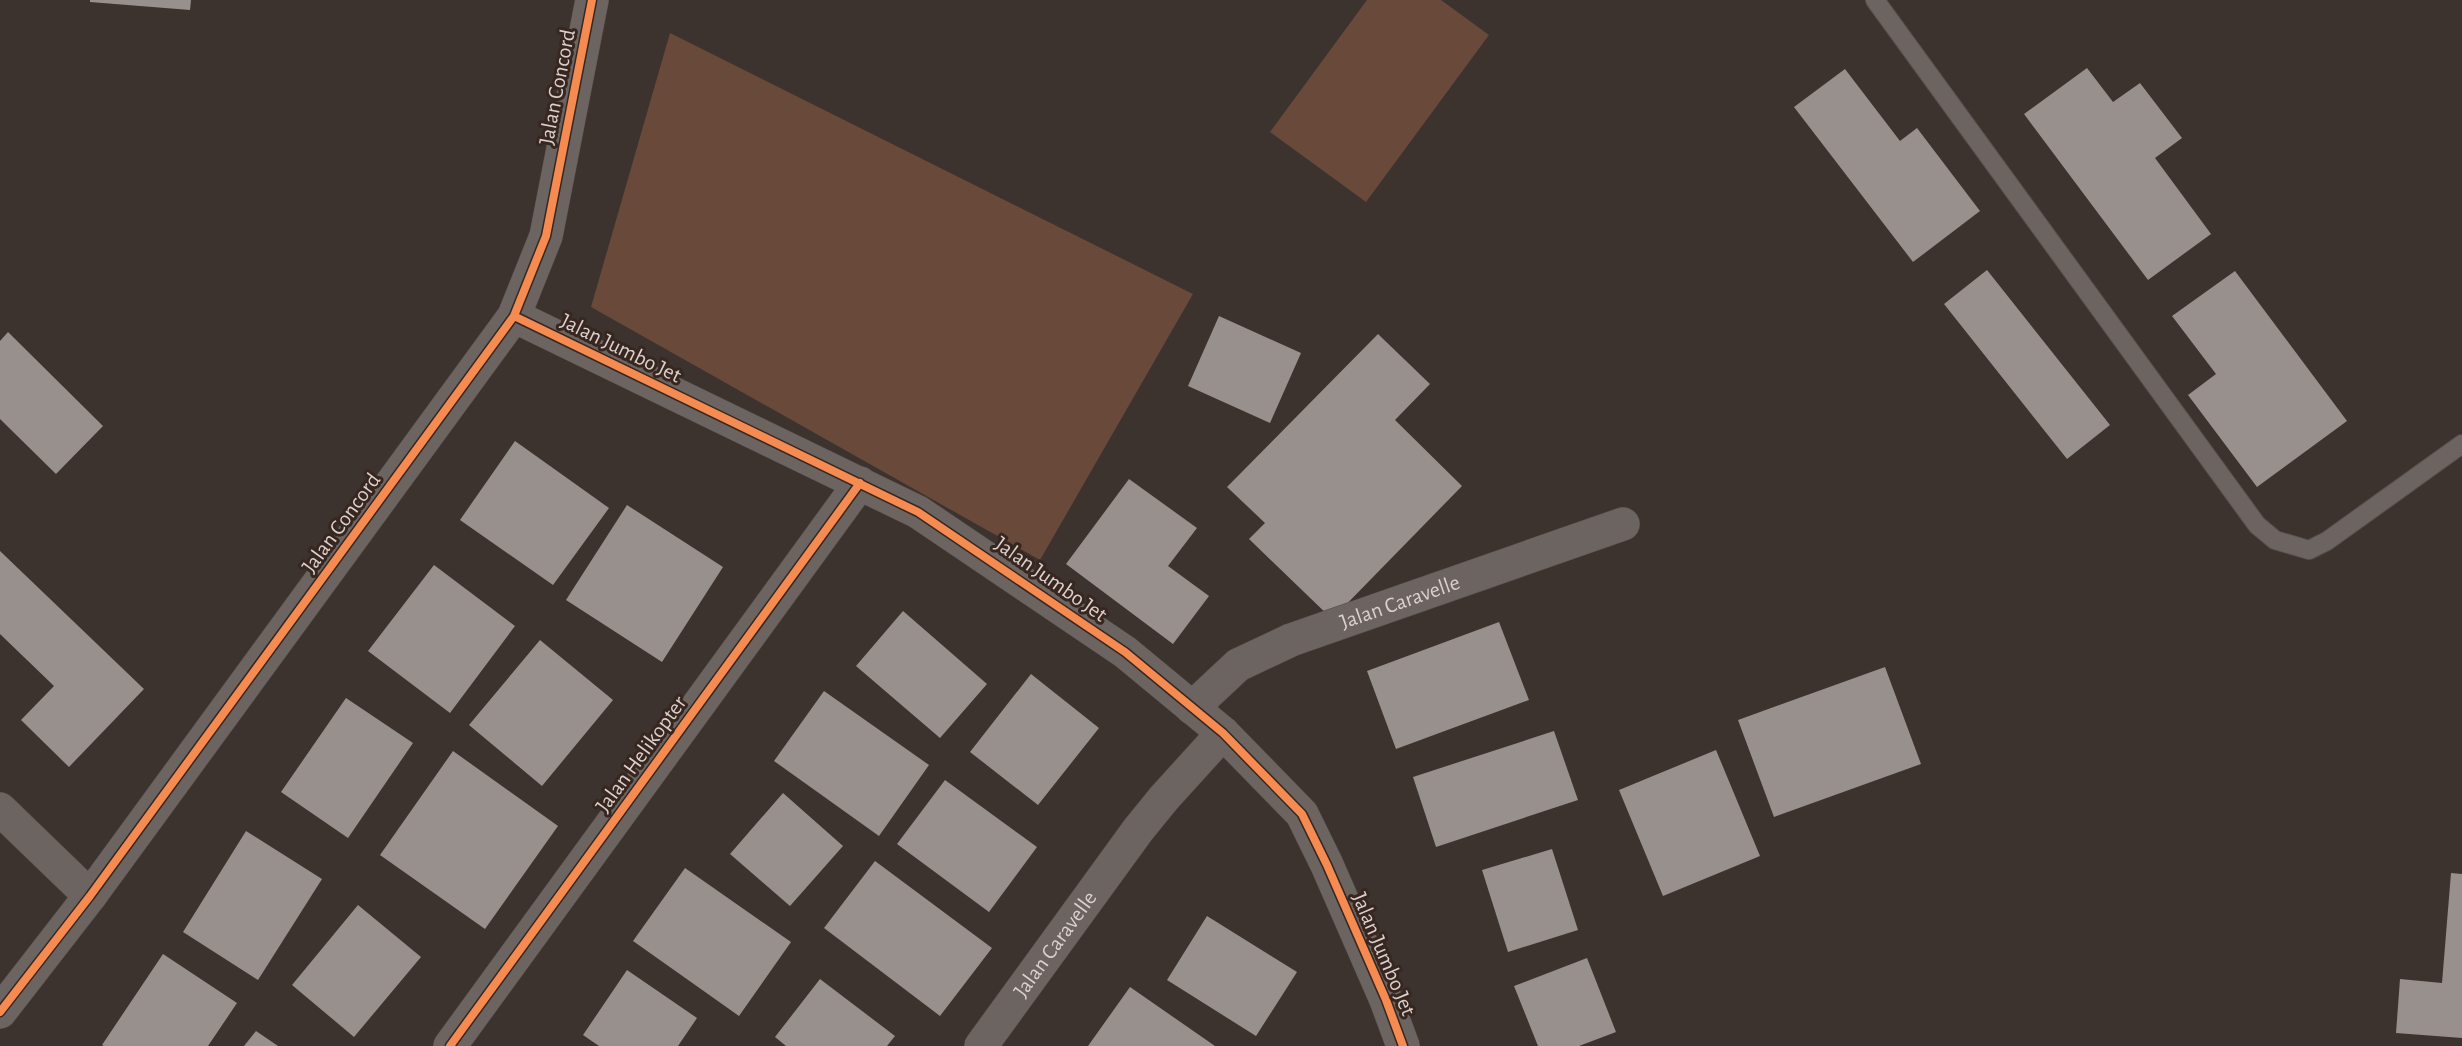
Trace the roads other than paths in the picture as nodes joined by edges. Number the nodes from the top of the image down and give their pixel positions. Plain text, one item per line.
1 (592, 0) edge
2 (1875, 0) edge
3 (514, 316) junction
4 (2462, 444) edge
5 (860, 483) junction
6 (1623, 524) dead end
7 (1192, 708) junction
8 (1223, 733) junction
9 (0, 809) edge
10 (90, 896) junction
11 (0, 1012) edge
12 (450, 1046) edge
13 (981, 1046) edge
14 (1403, 1046) edge

1 - 3 street, Jalan Concord
2 - 4 lane
3 - 5 street, Jalan Jumbo Jet
3 - 10 street, Jalan Concord
5 - 7 street, Jalan Jumbo Jet
5 - 12 street, Jalan Helikopter
6 - 7 street, Jalan Caravelle
7 - 8 street, Jalan Jumbo Jet
8 - 13 street, Jalan Caravelle
8 - 14 street, Jalan Jumbo Jet
9 - 10 street
10 - 11 street, Jalan Concord

